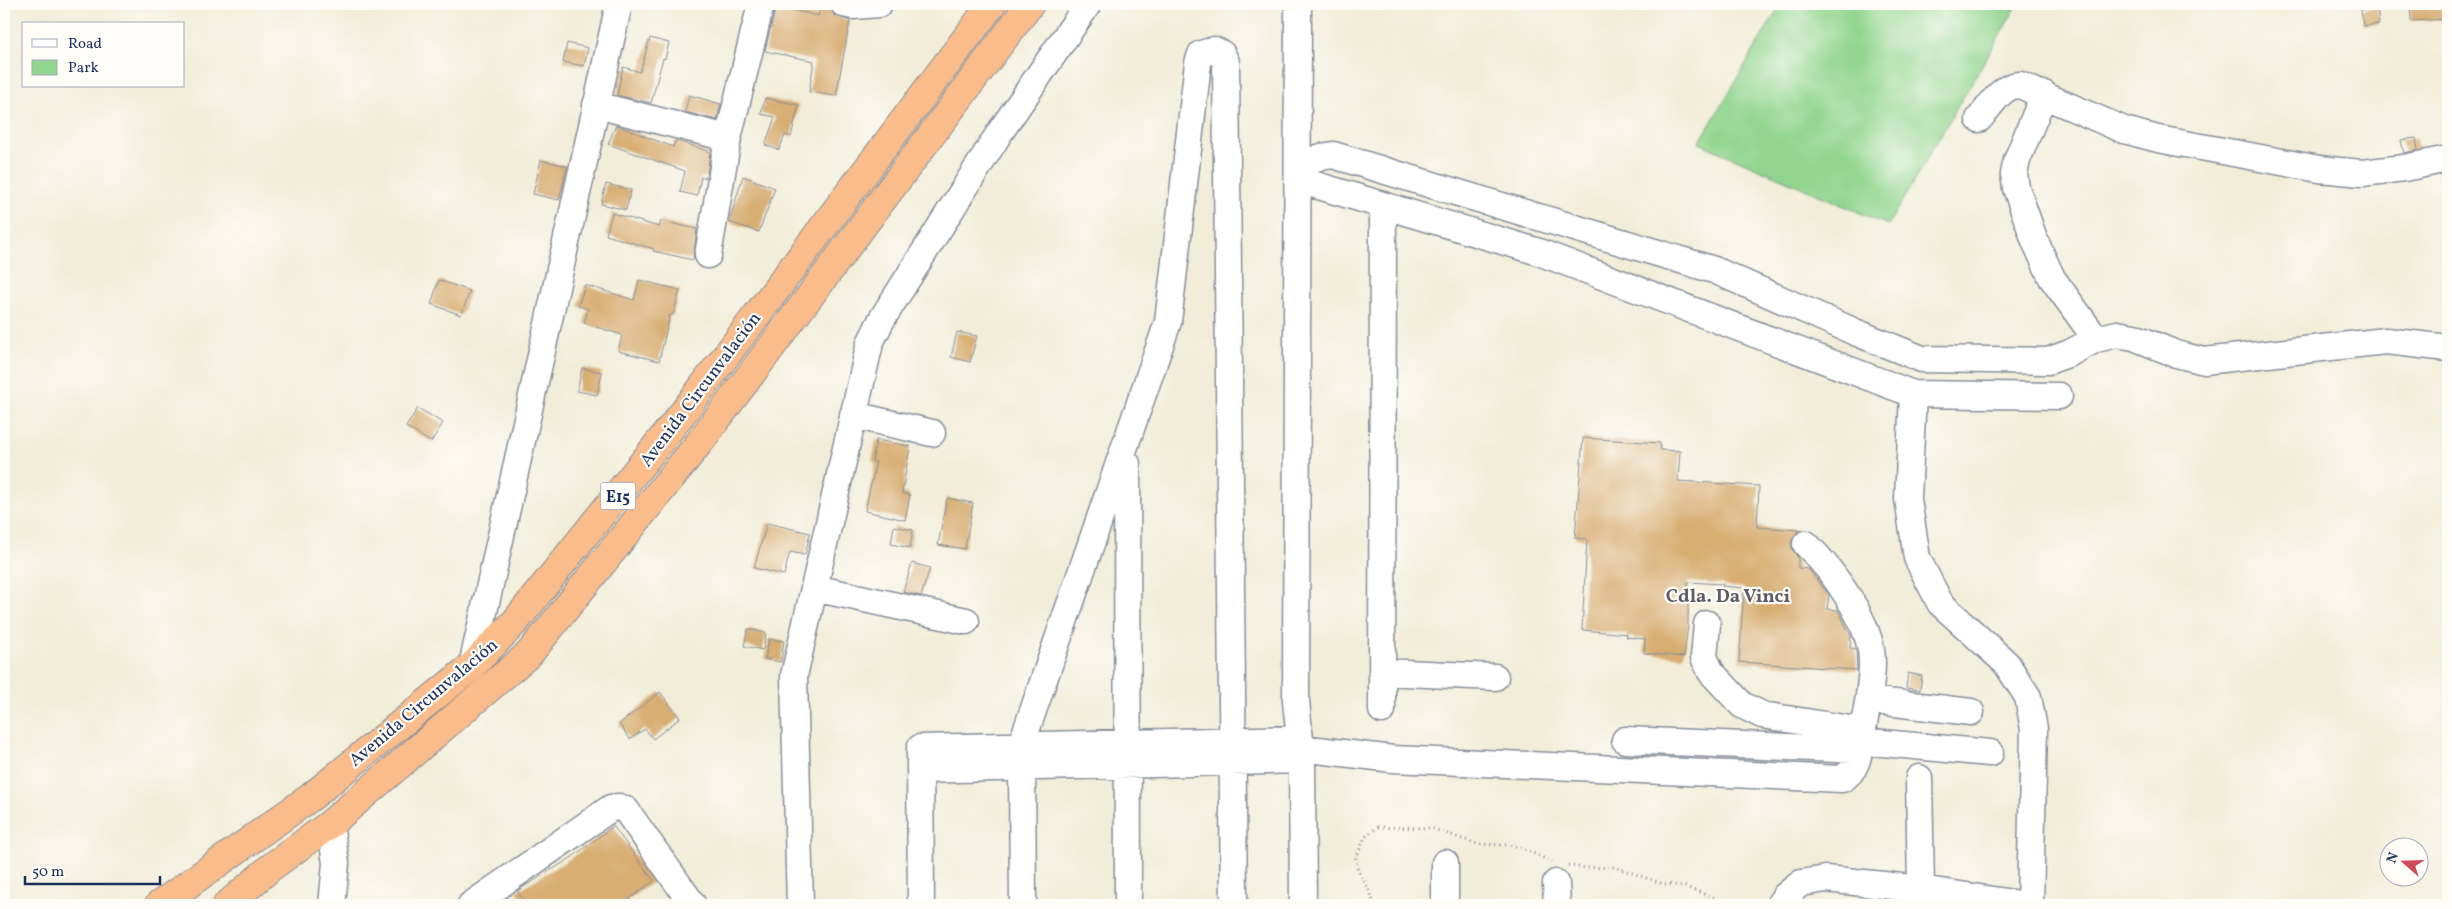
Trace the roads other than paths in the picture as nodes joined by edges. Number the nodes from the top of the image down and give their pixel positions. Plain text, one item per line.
1 (618, 4) edge
2 (761, 4) edge
3 (844, 4) edge
4 (879, 4) edge
5 (992, 4) edge
6 (1030, 4) edge
7 (1088, 4) edge
8 (1298, 4) edge
9 (2044, 94) junction
10 (596, 105) junction
11 (1979, 119) dead end
12 (728, 138) junction
13 (2448, 159) edge
14 (1298, 173) junction
15 (1383, 206) junction
16 (708, 255) dead end
17 (2096, 339) junction
18 (2448, 348) edge
19 (1913, 394) junction
20 (2059, 396) dead end
21 (853, 415) junction
22 (932, 433) dead end
23 (1127, 444) junction
24 (1806, 544) dead end
25 (814, 588) junction
26 (966, 621) dead end
27 (1707, 624) dead end
28 (472, 666) junction
29 (1382, 672) junction
30 (1495, 676) dead end
31 (1868, 700) junction
32 (1382, 710) dead end
33 (1971, 712) dead end
34 (1625, 740) dead end
35 (1861, 740) junction
36 (1301, 749) junction
37 (1231, 752) junction
38 (1127, 754) junction
39 (1990, 754) dead end
40 (1022, 756) junction
41 (1919, 778) dead end
42 (330, 824) junction
43 (1445, 863) dead end
44 (1921, 889) junction
45 (681, 901) edge
46 (328, 903) edge
47 (160, 905) edge
48 (227, 905) edge
49 (471, 905) edge
50 (800, 905) edge
51 (921, 905) edge
52 (1023, 905) edge
53 (1128, 905) edge
54 (1234, 905) edge
55 (1303, 905) edge
56 (1445, 905) edge
57 (1779, 905) edge
58 (2026, 905) edge
59 (2030, 905) edge

1 - 10 street
2 - 12 street
3 - 4 street
5 - 28 highway, Avenida Circunvalación / E15
6 - 42 highway, Avenida Circunvalación / E15
7 - 21 street
8 - 14 street
9 - 11 street
9 - 13 street
9 - 17 street
10 - 12 street
10 - 28 street
12 - 16 street
14 - 15 street
14 - 17 street
14 - 36 street
15 - 19 street
15 - 29 street
17 - 18 street
19 - 20 street
19 - 59 street
21 - 22 street
21 - 25 street
23 - 37 street
23 - 38 street
23 - 40 street
24 - 31 street
25 - 26 street
25 - 50 street
27 - 35 street
28 - 47 highway, Avenida Circunvalación / E15
29 - 30 street
29 - 32 street
31 - 33 street
31 - 35 street
34 - 35 street
35 - 36 street
35 - 39 street
36 - 37 street
36 - 55 street
37 - 38 street
37 - 54 street
38 - 40 street
38 - 53 street
40 - 51 street
40 - 52 street
41 - 44 street
42 - 46 street
42 - 48 highway, Avenida Circunvalación / E15
43 - 56 street
44 - 57 street
44 - 58 street
45 - 49 street

